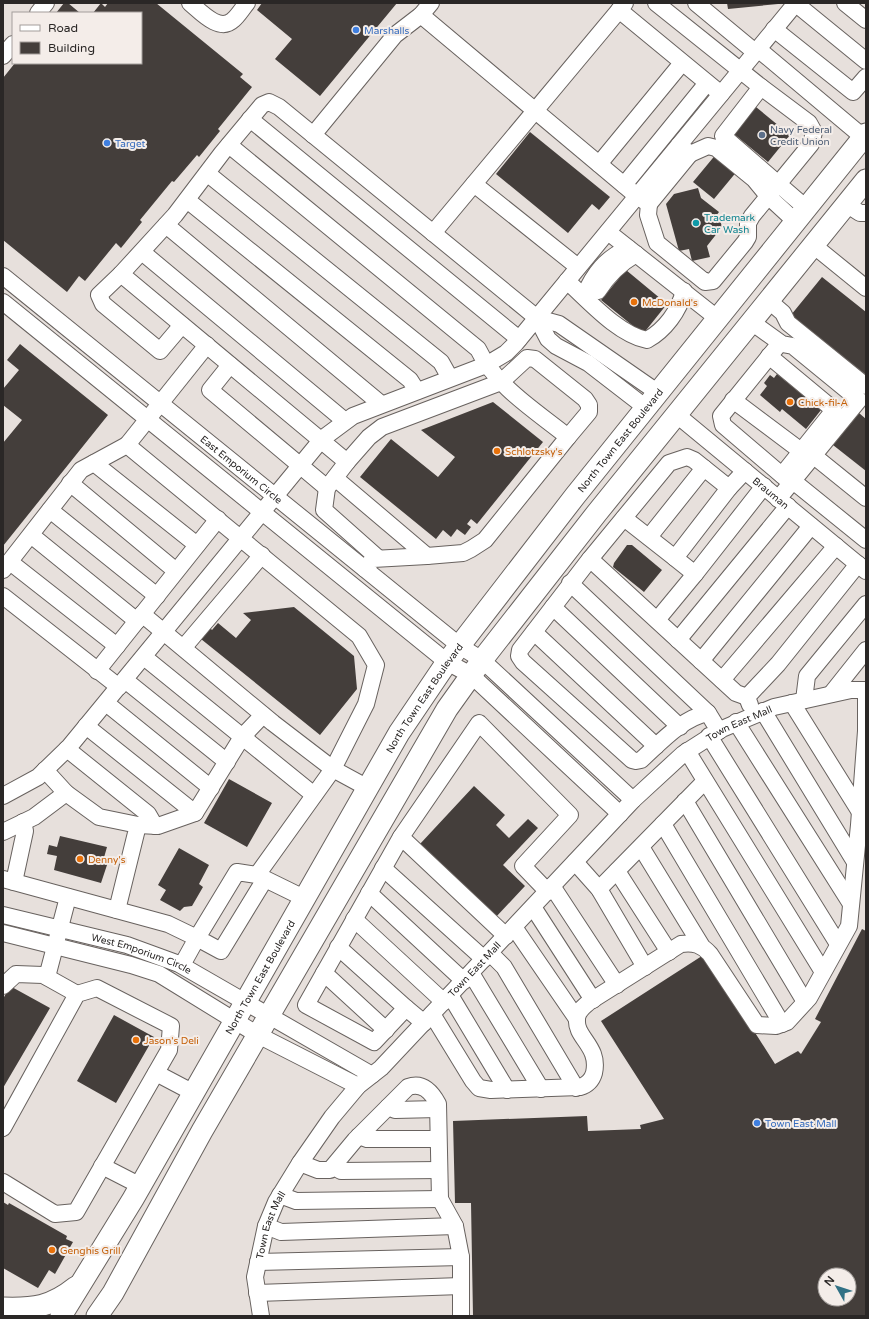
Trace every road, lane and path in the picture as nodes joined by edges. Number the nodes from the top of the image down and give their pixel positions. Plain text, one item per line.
1 (46, 3) edge
2 (190, 3) edge
3 (247, 3) edge
4 (656, 3) edge
5 (696, 3) edge
6 (795, 3) edge
7 (845, 3) edge
8 (622, 7) edge
9 (426, 9) edge
10 (39, 12) edge
11 (866, 20) edge
12 (774, 29) junction
13 (12, 45) edge
14 (756, 51) junction
15 (3, 56) edge
16 (866, 61) edge
17 (682, 63) junction
18 (740, 70) junction
19 (866, 77) edge
20 (707, 83) junction
21 (761, 87) junction
22 (721, 94) junction
23 (535, 110) junction
24 (250, 119) junction
25 (313, 135) junction
26 (865, 137) edge
27 (229, 145) junction
28 (684, 150) junction
29 (599, 164) junction
30 (208, 174) junction
31 (474, 184) junction
32 (624, 184) junction
33 (778, 184) junction
34 (768, 196) junction
35 (858, 196) edge
36 (187, 200) junction
37 (643, 200) junction
38 (866, 213) edge
39 (800, 214) junction
40 (166, 225) junction
41 (608, 232) junction
42 (433, 233) junction
43 (813, 245) junction
44 (632, 251) junction
45 (142, 252) junction
46 (578, 267) junction
47 (121, 274) junction
48 (3, 276) edge
49 (567, 281) junction
50 (18, 288) junction
51 (866, 288) edge
52 (684, 291) junction
53 (588, 299) junction
54 (768, 300) junction
55 (4, 304) edge
56 (537, 318) junction
57 (717, 318) junction
58 (750, 321) junction
59 (182, 325) junction
60 (519, 339) junction
61 (780, 343) junction
62 (207, 345) junction
63 (769, 356) junction
64 (230, 364) junction
65 (486, 365) junction
66 (450, 378) junction
67 (500, 382) junction
68 (866, 386) edge
69 (417, 392) junction
70 (652, 400) junction
71 (733, 400) junction
72 (160, 403) junction
73 (382, 404) junction
74 (677, 415) junction
75 (147, 420) junction
76 (345, 421) junction
77 (568, 437) junction
78 (322, 439) junction
79 (127, 444) junction
80 (807, 453) junction
81 (94, 462) junction
82 (347, 462) junction
83 (300, 465) junction
84 (704, 468) junction
85 (745, 471) junction
86 (789, 479) junction
87 (70, 483) junction
88 (331, 483) junction
89 (764, 486) junction
90 (729, 488) junction
91 (276, 497) junction
92 (866, 498) edge
93 (783, 503) junction
94 (50, 510) junction
95 (262, 513) junction
96 (624, 518) junction
97 (218, 519) junction
98 (811, 526) junction
99 (31, 535) junction
100 (649, 537) junction
101 (242, 538) junction
102 (866, 540) edge
103 (197, 545) junction
104 (836, 546) junction
105 (262, 555) junction
106 (427, 556) junction
107 (378, 558) junction
108 (675, 558) junction
109 (590, 559) junction
110 (6, 566) edge
111 (862, 568) edge
112 (364, 570) junction
113 (176, 571) junction
114 (695, 574) junction
115 (570, 583) junction
116 (3, 596) edge
117 (157, 596) junction
118 (866, 604) edge
119 (553, 607) junction
120 (140, 618) junction
121 (657, 620) junction
122 (164, 632) junction
123 (534, 632) junction
124 (678, 640) junction
125 (117, 646) junction
126 (184, 647) junction
127 (866, 650) edge
128 (453, 654) junction
129 (144, 657) junction
130 (701, 661) junction
131 (477, 667) junction
132 (97, 671) junction
133 (722, 680) junction
134 (122, 683) junction
135 (866, 690) edge
136 (831, 694) junction
137 (747, 697) junction
138 (798, 702) junction
139 (106, 703) junction
140 (708, 713) junction
141 (759, 713) junction
142 (263, 715) junction
143 (736, 722) junction
144 (86, 726) junction
145 (680, 726) junction
146 (714, 733) junction
147 (242, 737) junction
148 (656, 746) junction
149 (67, 749) junction
150 (687, 751) junction
151 (227, 762) junction
152 (333, 769) junction
153 (45, 770) junction
154 (705, 781) junction
155 (210, 788) junction
156 (368, 788) junction
157 (66, 793) junction
158 (314, 795) junction
159 (3, 796) edge
160 (632, 800) junction
161 (685, 802) junction
162 (860, 812) junction
163 (195, 813) junction
164 (620, 814) junction
165 (23, 822) junction
166 (663, 824) junction
167 (138, 825) junction
168 (155, 826) junction
169 (3, 832) edge
170 (401, 837) junction
171 (641, 847) junction
172 (575, 862) junction
173 (855, 862) junction
174 (383, 868) junction
175 (617, 871) junction
176 (261, 877) junction
177 (8, 880) edge
178 (550, 889) junction
179 (599, 890) junction
180 (369, 893) junction
181 (68, 897) junction
182 (304, 898) junction
183 (851, 904) junction
184 (533, 907) junction
185 (116, 910) junction
186 (3, 915) edge
187 (354, 919) junction
188 (59, 929) junction
189 (510, 932) junction
190 (3, 933) edge
191 (197, 938) junction
192 (838, 944) junction
193 (701, 945) junction
194 (55, 946) junction
195 (338, 948) junction
196 (670, 952) junction
197 (487, 956) junction
198 (182, 965) junction
199 (645, 967) junction
200 (823, 972) junction
201 (324, 973) junction
202 (47, 977) junction
203 (467, 977) junction
204 (617, 985) junction
205 (3, 986) edge
206 (77, 994) junction
207 (447, 998) junction
208 (593, 1000) junction
209 (247, 1002) junction
210 (805, 1002) junction
211 (406, 1008) junction
212 (270, 1015) junction
213 (428, 1019) junction
214 (577, 1019) junction
215 (236, 1021) junction
216 (782, 1024) junction
217 (386, 1030) junction
218 (258, 1035) junction
219 (156, 1073) junction
220 (372, 1075) junction
221 (358, 1086) junction
222 (576, 1088) junction
223 (541, 1089) junction
224 (507, 1090) junction
225 (194, 1093) junction
226 (388, 1107) junction
227 (438, 1109) junction
228 (3, 1128) edge
229 (359, 1136) junction
230 (438, 1139) junction
231 (300, 1163) junction
232 (102, 1166) junction
233 (334, 1167) junction
234 (439, 1170) junction
235 (3, 1182) edge
236 (141, 1186) junction
237 (280, 1195) junction
238 (440, 1199) junction
239 (266, 1226) junction
240 (455, 1226) junction
241 (461, 1258) junction
242 (258, 1262) junction
243 (85, 1278) junction
244 (461, 1286) junction
245 (257, 1293) junction
246 (3, 1308) edge
247 (3, 1312) edge
248 (9, 1316) edge
249 (61, 1316) edge
250 (97, 1316) edge
251 (261, 1316) edge
252 (456, 1316) edge
253 (461, 1316) edge

1 - 10 street
2 - 3 street
4 - 18 street
5 - 14 street
6 - 12 street
6 - 16 street
7 - 11 street
8 - 17 street
8 - 23 street
9 - 23 street
9 - 25 street
12 - 14 street
12 - 19 street
13 - 15 street
14 - 18 street
14 - 26 street
17 - 20 street
17 - 29 street
18 - 21 street
18 - 22 street
20 - 22 street
20 - 32 street
21 - 33 street
21 - 33 street
22 - 28 street
23 - 29 street
23 - 31 street
24 - 25 street
24 - 27 street
24 - 60 street
25 - 42 street
26 - 39 main road, North Town East Boulevard
27 - 30 street
27 - 65 street
28 - 34 street
28 - 37 street
29 - 32 street
30 - 36 street
30 - 66 street
31 - 42 street
31 - 46 street
32 - 37 street
33 - 34 street
33 - 39 street
34 - 37 street
34 - 39 street
35 - 38 street
35 - 43 main road
36 - 40 street
36 - 69 street
37 - 41 street
39 - 57 main road, North Town East Boulevard
40 - 45 street
40 - 73 street
41 - 44 street
41 - 46 street
42 - 56 street
43 - 51 street
43 - 54 main road
44 - 52 street
44 - 53 street
45 - 47 street
45 - 76 street
46 - 49 street
47 - 59 street
47 - 59 street
48 - 50 street, East Emporium Circle
49 - 53 street
49 - 56 street
50 - 55 street
50 - 72 street, East Emporium Circle
52 - 53 street
52 - 57 street
54 - 58 main road
54 - 68 street
55 - 75 street, East Emporium Circle
56 - 60 street
56 - 70 street
57 - 70 main road, North Town East Boulevard
58 - 61 street
58 - 74 main road
59 - 62 street
60 - 65 street
61 - 63 street
61 - 80 street
62 - 64 street
62 - 72 street
63 - 71 street
63 - 80 street
64 - 78 street
64 - 83 street
65 - 66 street
65 - 67 street
66 - 69 street
67 - 77 street
67 - 77 street
67 - 82 street
69 - 73 street
70 - 74 main road
70 - 128 main road, North Town East Boulevard
71 - 80 street
71 - 86 street
72 - 75 street
72 - 91 street, East Emporium Circle
73 - 76 street
74 - 85 street, Brauman
74 - 131 main road
75 - 79 street
75 - 95 street, East Emporium Circle
76 - 78 street
77 - 106 street
78 - 82 street
78 - 83 street
79 - 81 street
79 - 97 street
80 - 86 street
80 - 92 street
81 - 87 street
81 - 103 street
82 - 88 street
83 - 88 street
83 - 91 street
84 - 90 street
84 - 96 street
84 - 100 street
85 - 89 street, Brauman
85 - 90 street
86 - 93 street
86 - 102 street
87 - 94 street
87 - 113 street
88 - 106 street
88 - 107 street
89 - 93 street, Brauman
89 - 114 street
90 - 108 street
91 - 95 street
91 - 112 street, East Emporium Circle
93 - 98 street, Brauman
93 - 124 street
94 - 99 street
94 - 117 street
95 - 101 street
95 - 128 street, East Emporium Circle
96 - 100 street
96 - 109 street
97 - 101 street
97 - 103 street
98 - 104 street, Brauman
98 - 130 street
99 - 110 street
99 - 120 street
100 - 108 street
101 - 105 street
101 - 122 street
103 - 113 street
104 - 111 street, Brauman
104 - 133 street
105 - 126 street
105 - 152 street
106 - 107 street
107 - 112 street
108 - 114 street
109 - 115 street
109 - 121 street
110 - 125 street
111 - 137 street
112 - 128 street, East Emporium Circle
113 - 117 street
114 - 121 street
115 - 119 street
115 - 140 street
116 - 132 street
117 - 120 street
118 - 138 street
119 - 123 street
119 - 145 street
120 - 122 street
120 - 125 street
121 - 124 street
122 - 126 street
122 - 129 street
123 - 148 street
123 - 148 street
124 - 130 street
125 - 132 street
126 - 142 street
127 - 136 street
128 - 131 street, East Emporium Circle
128 - 156 main road, North Town East Boulevard
129 - 134 street
129 - 147 street
130 - 133 street
131 - 160 street
131 - 164 street
131 - 212 main road
132 - 134 street
133 - 137 street
134 - 139 street
134 - 151 street
135 - 136 street, Town East Mall
135 - 162 street
136 - 138 street, Town East Mall
137 - 141 street
138 - 141 street, Town East Mall
138 - 162 street
139 - 144 street
139 - 155 street
140 - 145 street
140 - 146 street
141 - 143 street, Town East Mall
141 - 173 street
142 - 147 street
142 - 152 street
143 - 146 street, Town East Mall
143 - 183 street
144 - 149 street
144 - 163 street
145 - 148 street
146 - 150 street, Town East Mall
146 - 192 street
147 - 151 street
147 - 158 street
149 - 153 street
149 - 168 street
150 - 154 street
150 - 160 street, Town East Mall
151 - 155 street
152 - 156 street
152 - 158 street
153 - 157 street
153 - 159 street
154 - 161 street
154 - 200 street
155 - 163 street
156 - 182 main road, North Town East Boulevard
157 - 165 street
157 - 167 street
158 - 176 street
160 - 164 street, Town East Mall
161 - 166 street
161 - 210 street
162 - 173 street
163 - 168 street
164 - 172 street, Town East Mall
165 - 169 street
165 - 177 street
166 - 171 street
166 - 216 street
167 - 168 street
167 - 185 street
170 - 174 street
170 - 178 street
170 - 189 street
171 - 175 street
171 - 193 street
172 - 178 street, Town East Mall
172 - 179 street
173 - 183 street
174 - 180 street
174 - 197 street
175 - 179 street
175 - 196 street
176 - 182 street
176 - 191 street
176 - 191 street
177 - 181 street
178 - 184 street, Town East Mall
178 - 204 street
179 - 199 street
180 - 187 street
180 - 203 street
181 - 185 street
181 - 188 street
182 - 209 main road, North Town East Boulevard
183 - 192 street
184 - 189 street, Town East Mall
184 - 208 street
185 - 191 street
186 - 188 street, West Emporium Circle
187 - 195 street
187 - 207 street
188 - 194 street
188 - 198 street, West Emporium Circle
189 - 197 street, Town East Mall
189 - 214 street
190 - 194 street, West Emporium Circle
191 - 198 street
192 - 200 street
193 - 196 street
193 - 216 street
194 - 202 street
194 - 215 street, West Emporium Circle
195 - 201 street
195 - 211 street
196 - 199 street
197 - 203 street, Town East Mall
197 - 222 street
198 - 209 street, West Emporium Circle
199 - 204 street
200 - 210 street
201 - 217 street
201 - 217 street
202 - 205 street
202 - 206 street
203 - 207 street, Town East Mall
203 - 223 street
204 - 208 street
206 - 219 street
206 - 228 street
207 - 213 street, Town East Mall
207 - 224 street
208 - 214 street
209 - 212 street, West Emporium Circle
209 - 215 main road, North Town East Boulevard
210 - 216 street
211 - 213 street
211 - 217 street
212 - 218 main road
212 - 220 street, West Emporium Circle
213 - 220 street, Town East Mall
213 - 224 street
214 - 222 street
215 - 218 street, West Emporium Circle
215 - 225 main road, North Town East Boulevard
218 - 221 street
218 - 250 main road
219 - 225 street
219 - 232 street
220 - 221 street, Town East Mall
221 - 231 street, Town East Mall
222 - 223 street
223 - 224 street
225 - 236 main road, North Town East Boulevard
226 - 227 street
226 - 227 street
226 - 229 street
227 - 230 street
229 - 230 street
229 - 233 street
230 - 234 street
231 - 233 street
231 - 237 street, Town East Mall
232 - 235 street
232 - 236 street
233 - 234 street
234 - 238 street
236 - 243 main road, North Town East Boulevard
237 - 238 street
237 - 239 street, Town East Mall
238 - 240 street
239 - 240 street
239 - 242 street, Town East Mall
240 - 241 street
241 - 242 street
241 - 244 street
242 - 245 street, Town East Mall
243 - 246 main road
243 - 249 main road, North Town East Boulevard
244 - 245 street
244 - 253 street
245 - 251 street, Town East Mall
247 - 248 main road
252 - 253 street

